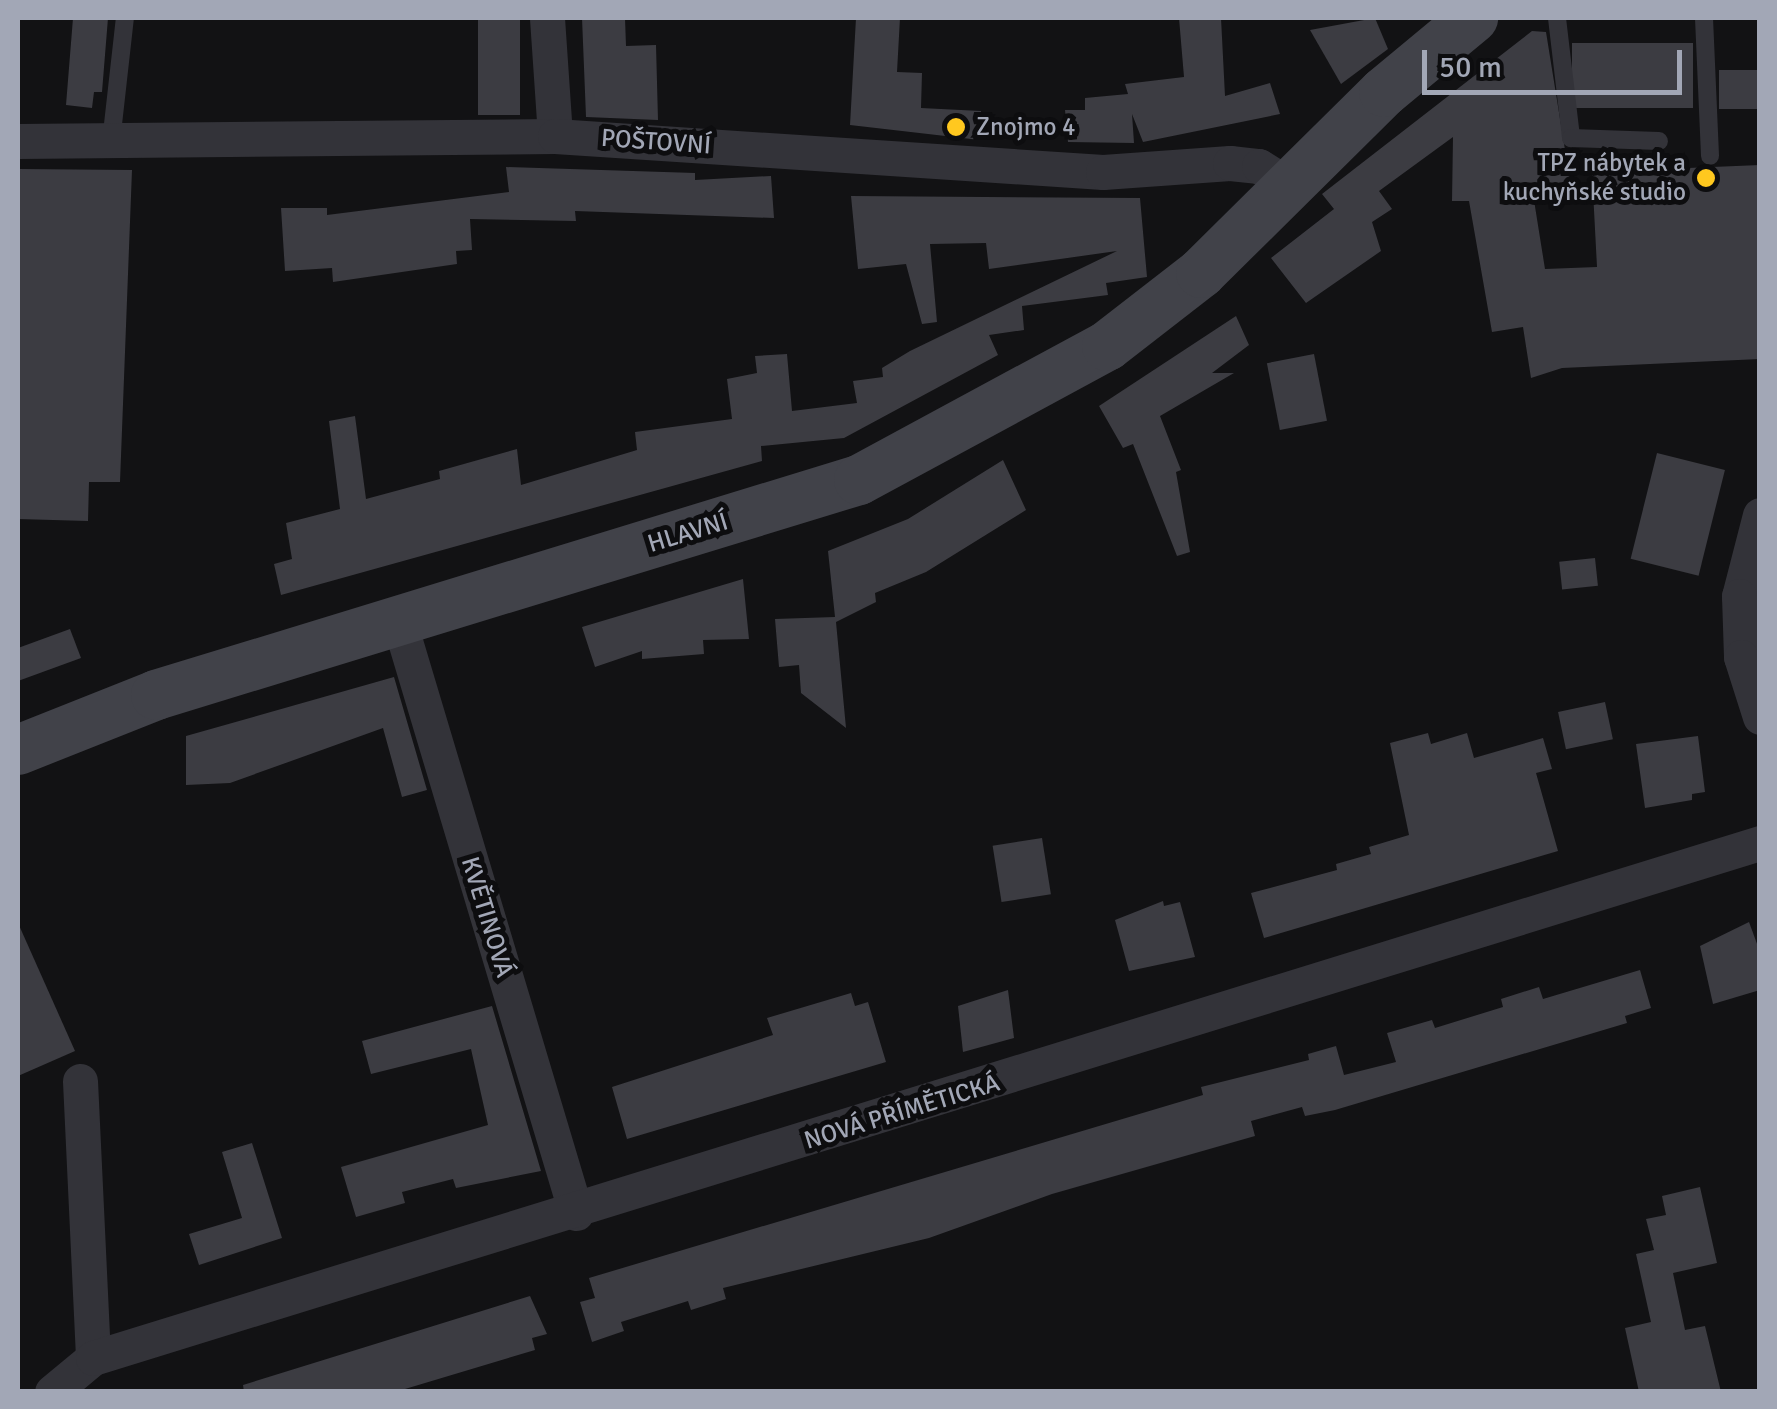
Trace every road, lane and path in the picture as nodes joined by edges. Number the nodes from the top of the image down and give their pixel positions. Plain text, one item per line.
1 (125, 18) edge
2 (547, 18) edge
3 (1473, 18) edge
4 (1556, 18) edge
5 (1704, 18) edge
6 (555, 136) junction
7 (18, 141) edge
8 (1659, 141) dead end
9 (111, 142) junction
10 (1710, 156) dead end
11 (1288, 184) junction
12 (1760, 515) edge
13 (399, 620) junction
14 (1760, 717) edge
15 (18, 750) edge
16 (1760, 844) edge
17 (80, 1081) dead end
18 (576, 1214) junction
19 (92, 1358) junction
20 (52, 1392) edge

1 - 9 lane
2 - 6 street
3 - 11 main road, HLAVNÍ
4 - 8 lane
5 - 10 lane
6 - 9 street, POŠTOVNÍ
6 - 11 street, POŠTOVNÍ
7 - 9 street, POŠTOVNÍ
11 - 13 main road, HLAVNÍ
12 - 14 street
13 - 15 main road, HLAVNÍ
13 - 18 street, KVĚTINOVÁ
16 - 18 street, NOVÁ PŘÍMĚTICKÁ
17 - 19 street
18 - 19 street, NOVÁ PŘÍMĚTICKÁ
19 - 20 street, NOVÁ PŘÍMĚTICKÁ

